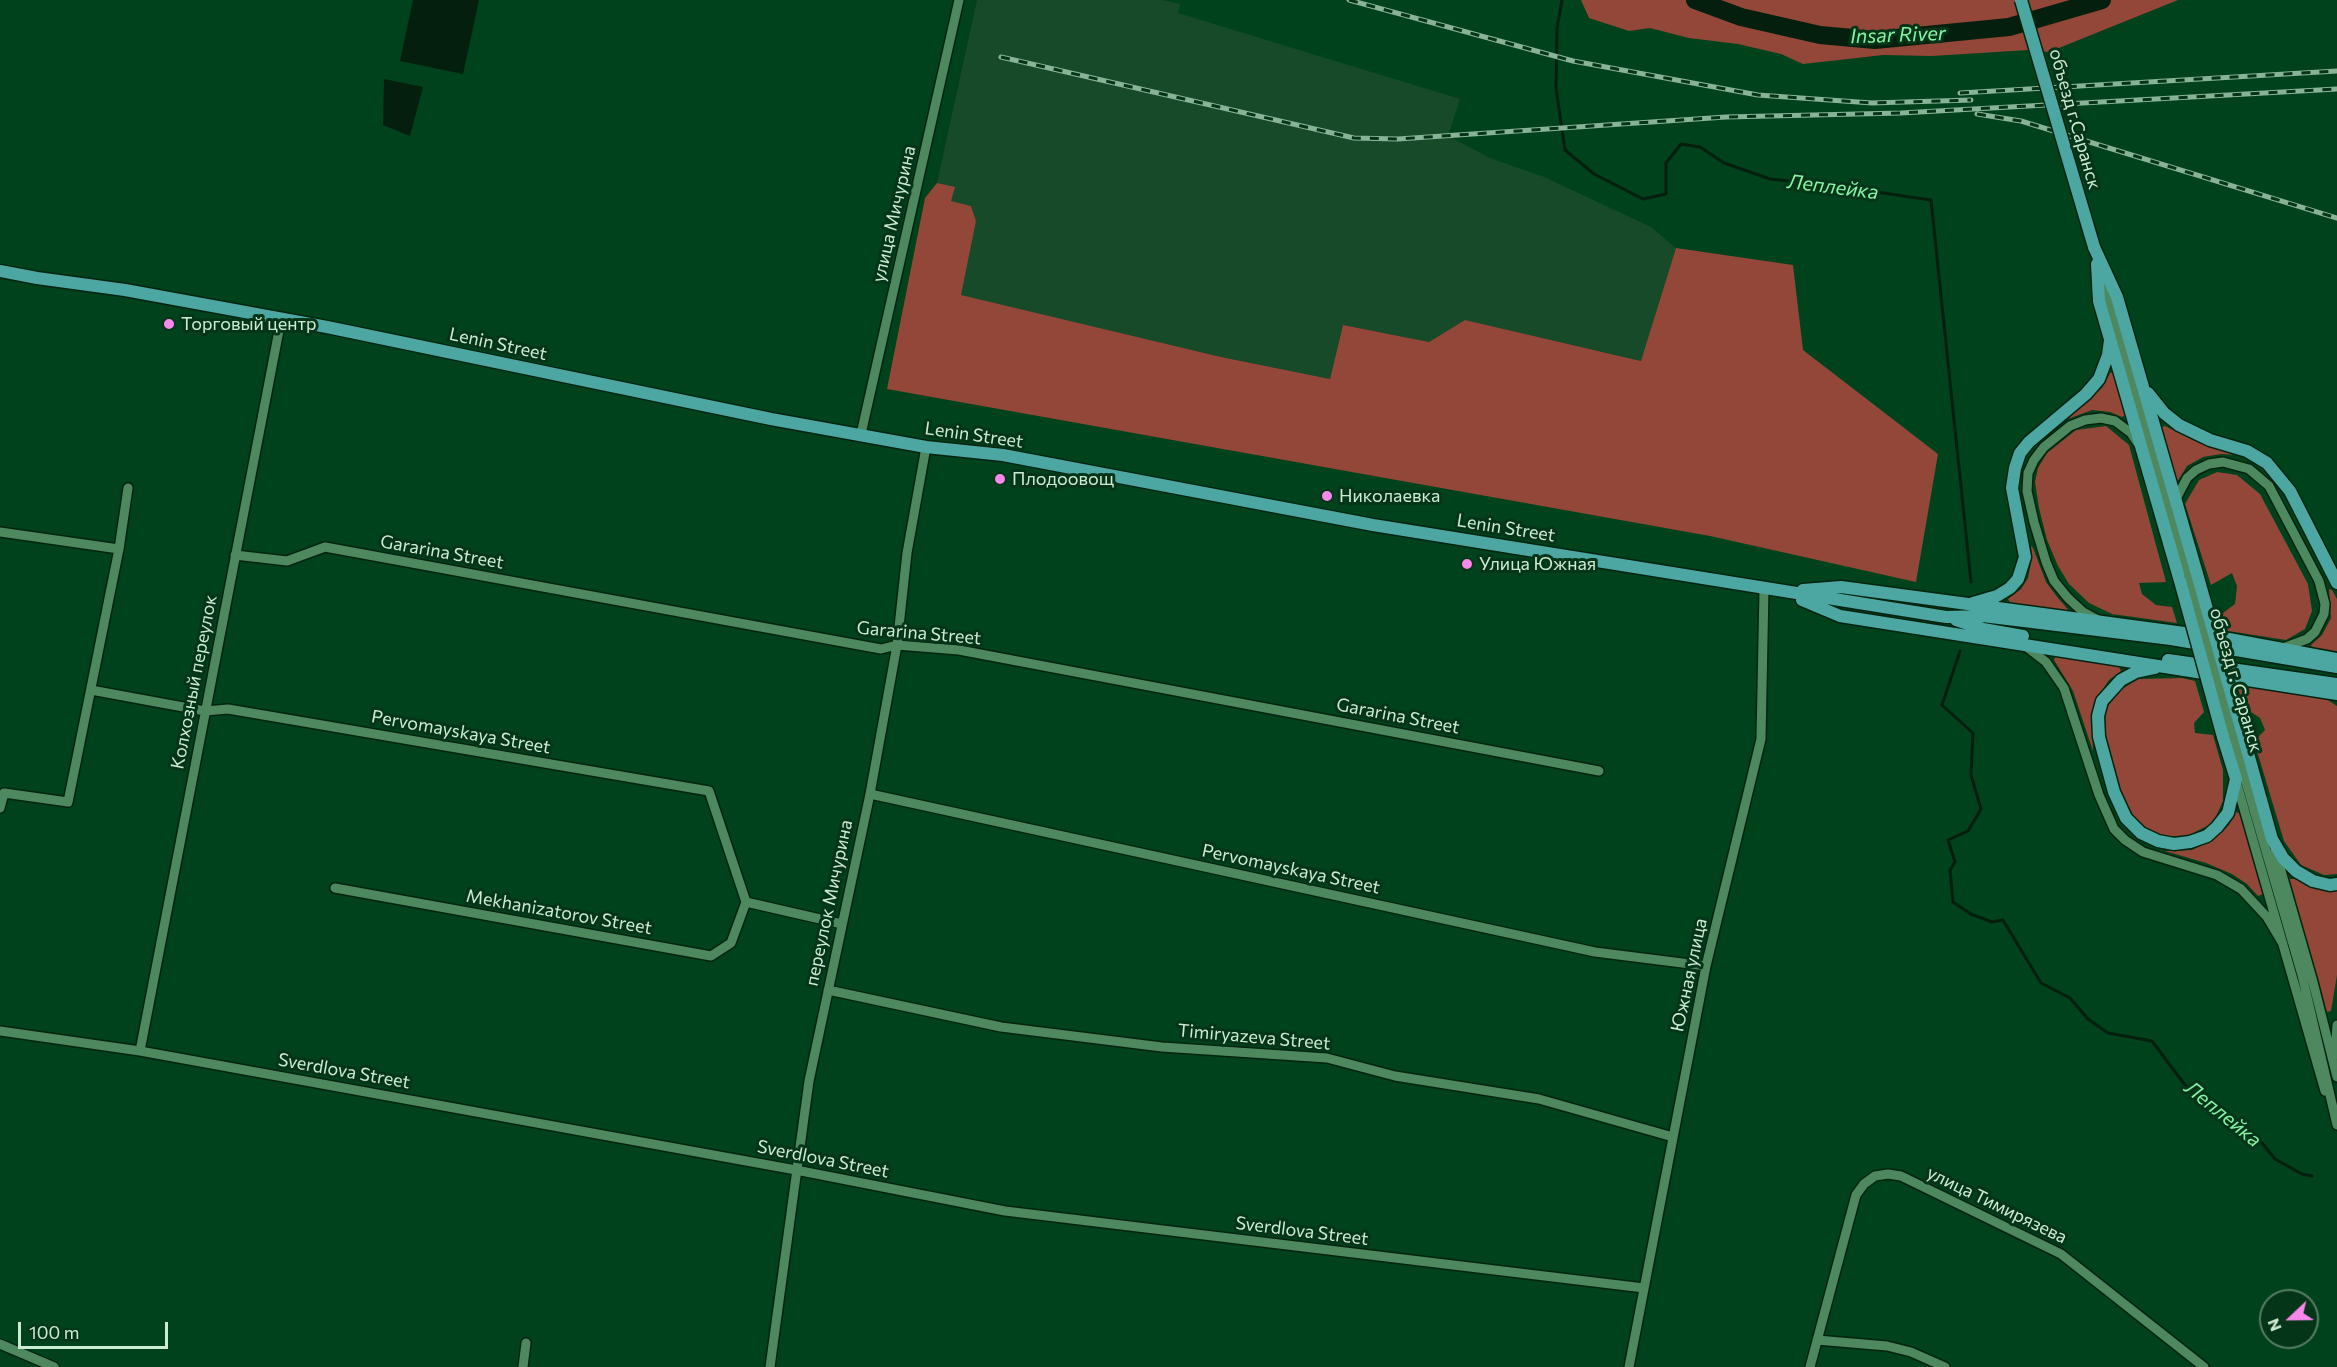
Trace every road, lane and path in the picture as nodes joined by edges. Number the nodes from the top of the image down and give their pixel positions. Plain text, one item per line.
1 (959, 0) edge
2 (2021, 0) edge
3 (2095, 252) junction
4 (0, 271) edge
5 (281, 320) junction
6 (2110, 340) junction
7 (2142, 384) junction
8 (861, 434) junction
9 (926, 447) junction
10 (2141, 447) junction
11 (128, 488) dead end
12 (2176, 499) junction
13 (0, 532) edge
14 (118, 549) junction
15 (235, 555) junction
16 (2188, 578) junction
17 (2337, 583) edge
18 (1764, 589) junction
19 (1781, 592) junction
20 (1964, 605) junction
21 (1946, 617) junction
22 (2101, 621) junction
23 (2021, 644) junction
24 (897, 645) junction
25 (2281, 648) junction
26 (2337, 659) edge
27 (2159, 667) junction
28 (2337, 667) edge
29 (91, 690) junction
30 (2336, 692) edge
31 (205, 711) junction
32 (2232, 735) junction
33 (1599, 771) dead end
34 (2236, 779) junction
35 (870, 794) junction
36 (0, 808) edge
37 (2272, 839) junction
38 (2337, 884) edge
39 (335, 888) dead end
40 (746, 902) junction
41 (842, 924) junction
42 (2283, 944) junction
43 (1706, 966) junction
44 (828, 990) junction
45 (2337, 1025) edge
46 (0, 1031) edge
47 (140, 1051) junction
48 (2334, 1063) junction
49 (2337, 1077) edge
50 (2337, 1126) edge
51 (1673, 1137) junction
52 (796, 1170) junction
53 (1644, 1288) junction
54 (1817, 1340) junction
55 (526, 1343) dead end
56 (0, 1344) edge
57 (54, 1367) edge
58 (523, 1367) edge
59 (770, 1367) edge
60 (1629, 1367) edge
61 (1810, 1367) edge
62 (1945, 1367) edge
63 (2204, 1367) edge

1 - 8 street, улица Мичурина
2 - 3 main road, объезд г.Саранск, bridge
3 - 6 main road
3 - 7 main road
3 - 16 street
4 - 5 main road, Lenin Street
5 - 8 main road, Lenin Street
5 - 15 street, Колхозный переулок
6 - 10 main road
6 - 20 main road
7 - 12 main road
7 - 17 main road
8 - 9 main road, Lenin Street
9 - 18 main road, Lenin Street
9 - 24 street, переулок Мичурина
10 - 16 main road
10 - 22 street
11 - 14 street
12 - 16 main road
12 - 25 street
13 - 14 street
14 - 29 street
15 - 24 street, Gararina Street
15 - 31 street, Колхозный переулок
16 - 32 main road, bridge
16 - 32 main road, bridge
18 - 19 main road, Lenin Street
18 - 43 street, Южная улица
19 - 20 main road
19 - 21 main road, Lenin Street
19 - 23 main road
20 - 22 main road
21 - 28 main road
21 - 30 main road
22 - 25 main road
23 - 27 main road
23 - 42 street
24 - 33 street, Gararina Street
24 - 35 street, переулок Мичурина
25 - 26 main road
27 - 30 main road
27 - 34 main road
29 - 31 street, Pervomayskaya Street
29 - 36 street
31 - 40 street, Pervomayskaya Street
31 - 47 street, Колхозный переулок
32 - 34 main road
32 - 37 main road
32 - 50 street, объезд г. Саранск
34 - 42 street
35 - 41 street, переулок Мичурина
35 - 43 street, Pervomayskaya Street
37 - 38 main road
37 - 48 street
39 - 40 street, Mekhanizatorov Street
40 - 41 street
41 - 44 street, переулок Мичурина
42 - 50 street
43 - 51 street, Южная улица
44 - 51 street, Timiryazeva Street
44 - 52 street, переулок Мичурина
45 - 48 street
46 - 47 street, Sverdlova Street
47 - 52 street, Sverdlova Street
48 - 49 street
51 - 53 street, Южная улица
52 - 53 street, Sverdlova Street
52 - 59 street, переулок Мичурина
53 - 60 street, Южная улица
54 - 61 street
54 - 62 street
54 - 63 street, улица Тимирязева
55 - 58 street
56 - 57 street

